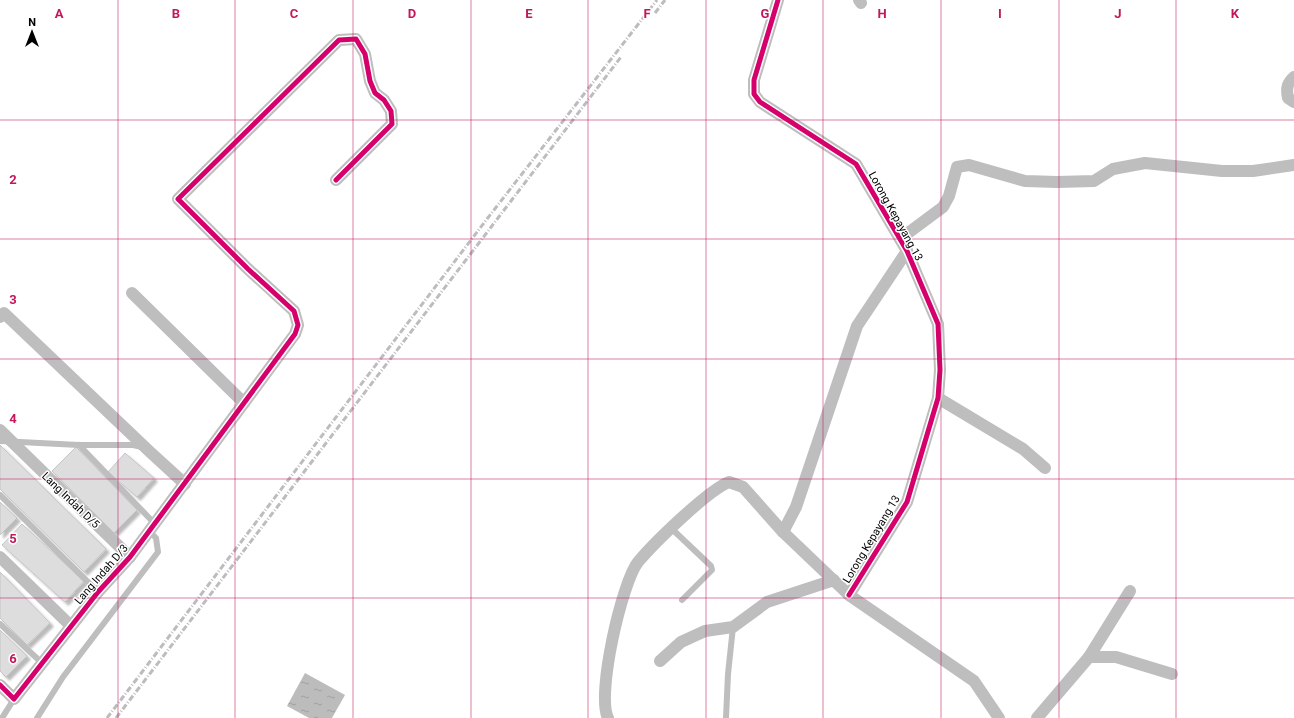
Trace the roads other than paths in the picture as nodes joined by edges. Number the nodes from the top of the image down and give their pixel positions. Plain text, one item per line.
1 (778, 0) edge
2 (1294, 77) edge
3 (1294, 102) edge
4 (1294, 165) edge
5 (336, 180) dead end
6 (900, 239) junction
7 (908, 251) junction
8 (132, 293) dead end
9 (0, 317) edge
10 (938, 398) junction
11 (244, 403) junction
12 (0, 430) edge
13 (0, 441) edge
14 (12, 442) junction
15 (79, 445) junction
16 (149, 452) junction
17 (1044, 468) dead end
18 (185, 484) junction
19 (0, 495) edge
20 (152, 527) junction
21 (672, 529) junction
22 (783, 532) junction
23 (0, 557) edge
24 (130, 557) junction
25 (834, 580) junction
26 (1130, 591) dead end
27 (98, 592) junction
28 (849, 595) junction
29 (682, 600) dead end
30 (0, 624) edge
31 (71, 626) junction
32 (734, 627) junction
33 (1089, 657) junction
34 (660, 661) dead end
35 (42, 663) junction
36 (1172, 674) dead end
37 (0, 685) edge
38 (14, 699) junction
39 (2, 718) edge
40 (36, 718) edge
41 (608, 718) edge
42 (726, 718) edge
43 (999, 718) edge
44 (1037, 718) edge

1 - 6 street, Lorong Kepayang 13
2 - 3 street
4 - 6 street
5 - 11 street, Lang Indah D/3
6 - 7 street, Lorong Kepayang 13
7 - 10 street, Lorong Kepayang 13
7 - 22 street
8 - 11 street
9 - 16 street
10 - 17 street
10 - 28 street, Lorong Kepayang 13
11 - 18 street, Lang Indah D/3
12 - 14 street, Lang Indah D/5
13 - 14 lane
14 - 15 lane
14 - 24 street, Lang Indah D/5
15 - 16 lane
15 - 20 lane
16 - 18 street
18 - 20 street, Lang Indah D/3
19 - 27 lane
20 - 24 street, Lang Indah D/3
20 - 40 lane
21 - 22 street
21 - 29 lane
21 - 41 street
22 - 25 street
23 - 31 street
24 - 27 street, Lang Indah D/3
25 - 28 street
25 - 32 street
26 - 33 street
27 - 31 street, Lang Indah D/3
28 - 43 street
30 - 35 lane
31 - 35 street, Lang Indah D/3
32 - 34 street
32 - 42 lane
33 - 36 street
33 - 44 street
35 - 38 street, Lang Indah D/3
37 - 38 street
38 - 39 lane

